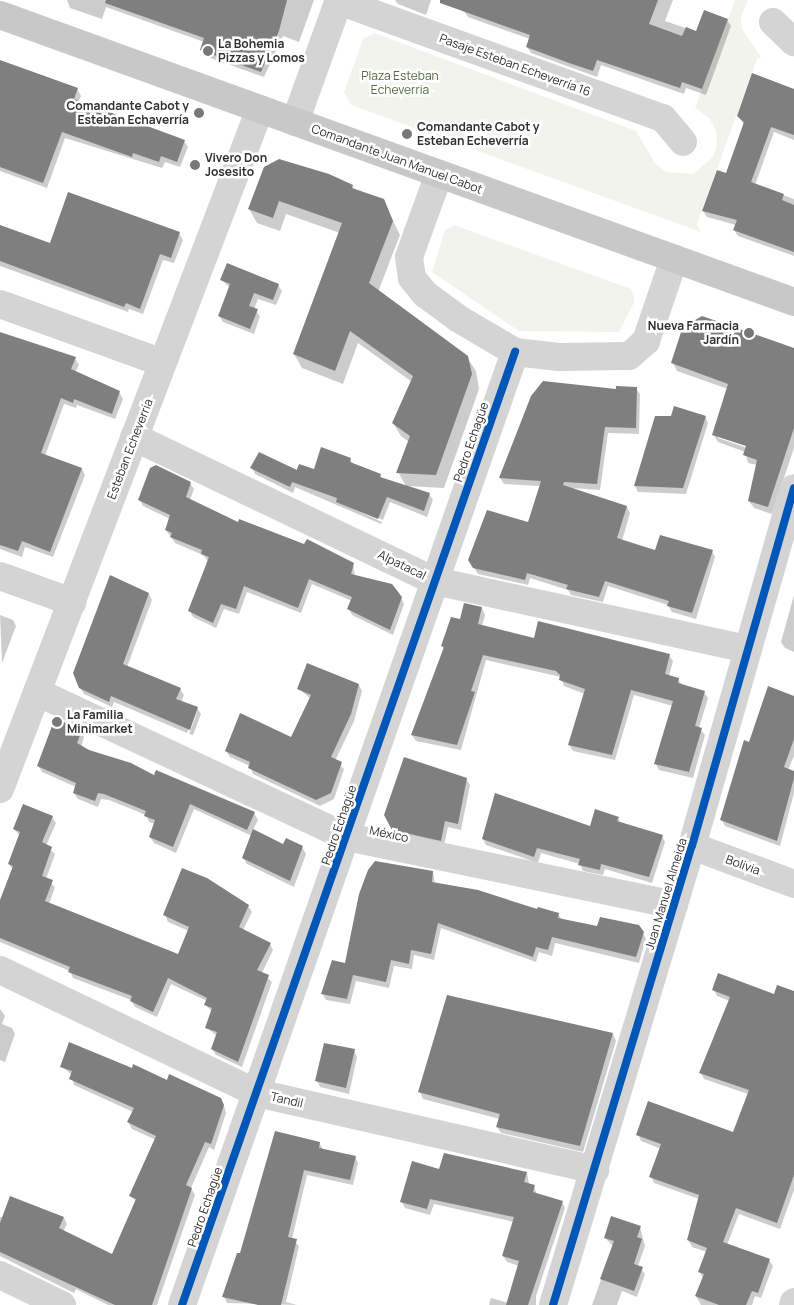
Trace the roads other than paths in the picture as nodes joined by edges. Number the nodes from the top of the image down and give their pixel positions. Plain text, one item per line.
1 (339, 0) edge
2 (0, 15) edge
3 (773, 22) dead end
4 (794, 42) edge
5 (260, 109) junction
6 (295, 122) junction
7 (683, 142) dead end
8 (439, 174) junction
9 (674, 258) junction
10 (794, 302) edge
11 (0, 304) edge
12 (515, 352) junction
13 (163, 363) junction
14 (134, 438) junction
15 (794, 488) edge
16 (0, 576) edge
17 (435, 581) junction
18 (72, 602) junction
19 (748, 649) junction
20 (37, 692) junction
21 (0, 790) edge
22 (347, 837) junction
23 (692, 846) junction
24 (794, 884) edge
25 (674, 905) junction
26 (0, 970) edge
27 (257, 1093) junction
28 (595, 1170) junction
29 (0, 1275) edge
30 (62, 1305) edge
31 (182, 1305) edge
32 (553, 1305) edge

1 - 6 street
1 - 7 street, Pasaje Esteban Echeverría 16
2 - 5 main road, Comandante Juan Manuel Cabot
3 - 4 street
5 - 6 main road, Comandante Juan Manuel Cabot
5 - 13 street, Esteban Echeverría
6 - 8 main road, Comandante Juan Manuel Cabot
8 - 9 main road, Comandante Juan Manuel Cabot
8 - 12 street
9 - 10 main road, Comandante Juan Manuel Cabot
9 - 12 street
11 - 13 street
12 - 17 street, Pedro Echagüe
13 - 14 street, Esteban Echeverría
14 - 17 street, Alpatacal
14 - 18 street, Esteban Echeverría
15 - 19 street, Juan Manuel Almeida
16 - 18 street
17 - 19 street, Alpatacal
17 - 22 street, Pedro Echagüe
18 - 20 street, Esteban Echeverría
19 - 23 street, Juan Manuel Almeida
20 - 21 street, Esteban Echeverría
20 - 22 street, México
22 - 25 street, México
22 - 27 street, Pedro Echagüe
23 - 24 street, Bolivia
23 - 25 street, Juan Manuel Almeida
25 - 28 street, Juan Manuel Almeida
26 - 27 street, Tandil
27 - 28 street, Tandil
27 - 31 street, Pedro Echagüe
28 - 32 street, Juan Manuel Almeida
29 - 30 street

